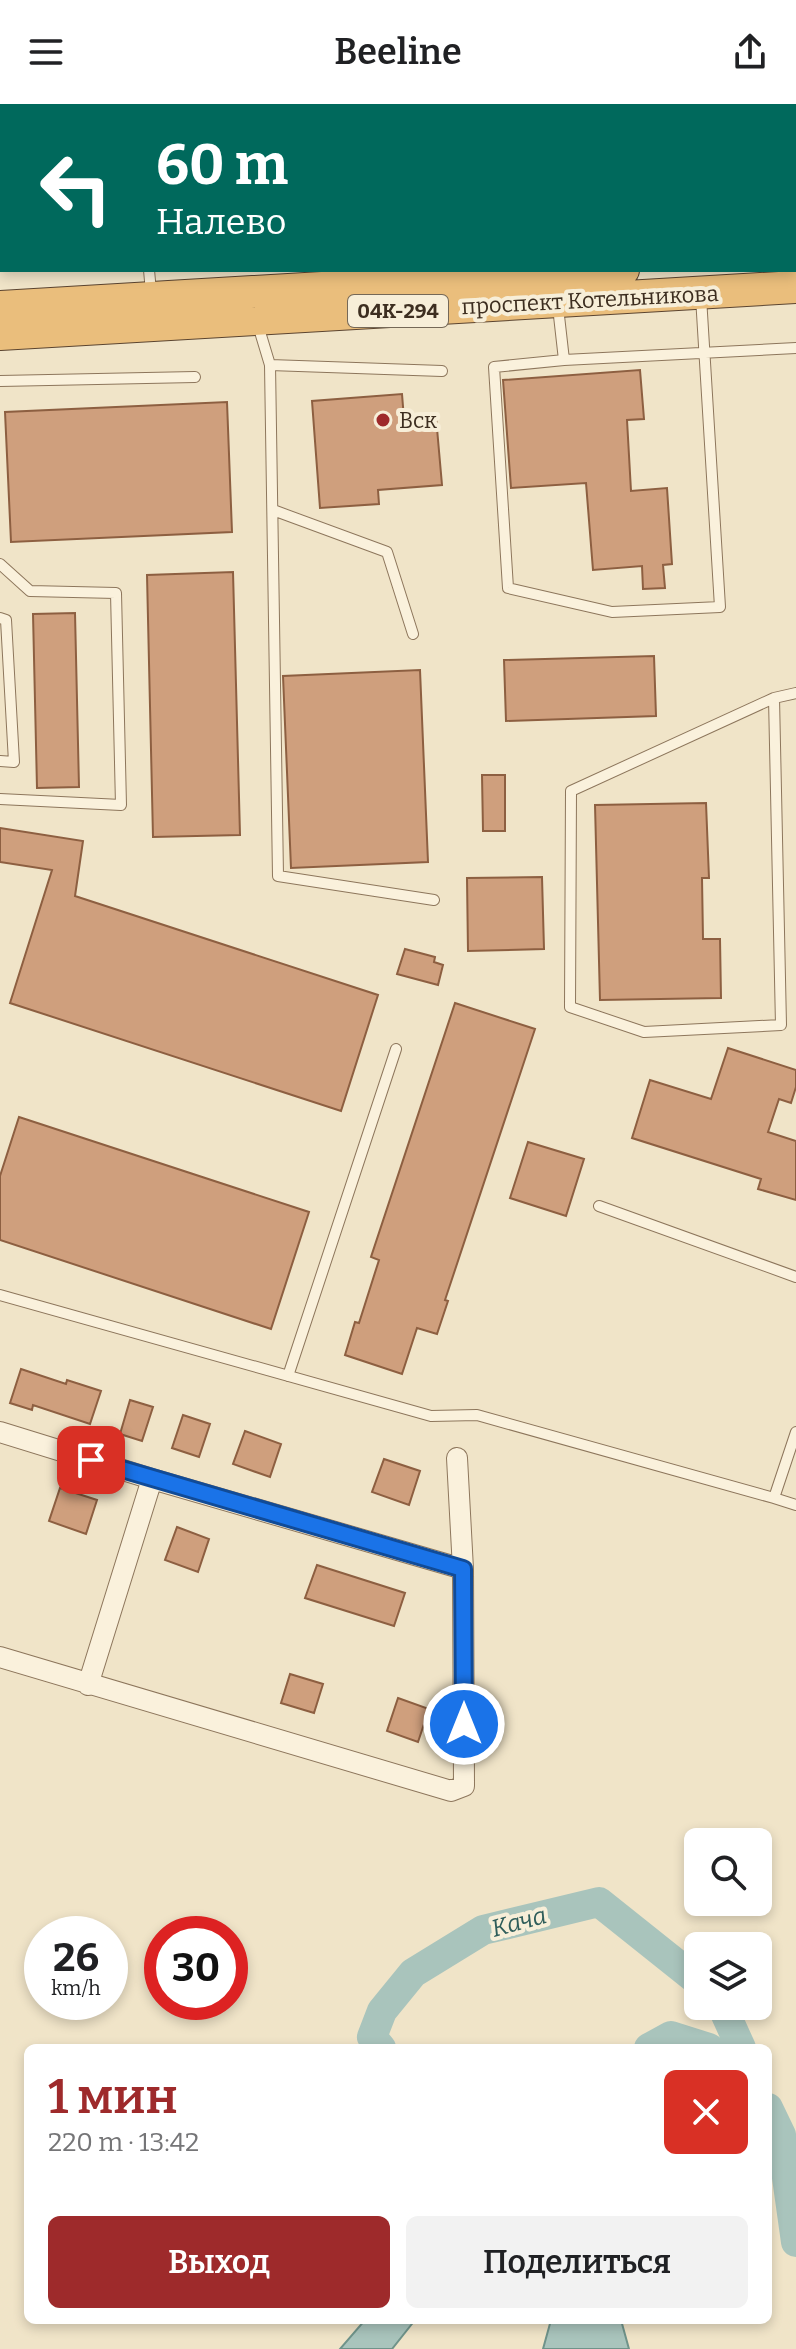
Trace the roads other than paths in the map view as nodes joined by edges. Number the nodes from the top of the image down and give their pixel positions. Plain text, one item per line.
1 (577, 272) edge
2 (150, 284) edge
3 (796, 287) edge
4 (700, 294) junction
5 (558, 302) junction
6 (0, 307) edge
7 (256, 319) junction
8 (0, 334) edge
9 (796, 348) edge
10 (703, 351) junction
11 (564, 360) junction
12 (270, 365) junction
13 (442, 371) dead end
14 (195, 377) dead end
15 (0, 381) edge
16 (273, 510) junction
17 (0, 564) edge
18 (0, 618) edge
19 (413, 634) dead end
20 (796, 693) edge
21 (774, 698) junction
22 (0, 761) edge
23 (0, 799) edge
24 (434, 900) dead end
25 (396, 1049) dead end
26 (599, 1206) dead end
27 (796, 1277) edge
28 (0, 1295) edge
29 (288, 1376) junction
30 (0, 1432) edge
31 (796, 1432) edge
32 (457, 1458) dead end
33 (152, 1479) junction
34 (774, 1498) junction
35 (796, 1505) edge
36 (463, 1569) junction
37 (0, 1657) edge
38 (88, 1685) junction

1 - 2 highway, проспект Котельникова / 04К-294
2 - 6 highway, проспект Котельникова / 04К-294
3 - 4 highway, проспект Котельникова / 04К-294
4 - 5 highway, проспект Котельникова / 04К-294
4 - 10 lane
5 - 7 highway, проспект Котельникова / 04К-294
5 - 11 lane
7 - 8 highway, проспект Котельникова / 04К-294
7 - 12 lane
9 - 10 lane
10 - 11 lane
10 - 11 lane
12 - 13 lane
12 - 16 lane
14 - 15 lane
16 - 19 lane
16 - 24 lane
17 - 23 lane
18 - 22 lane
20 - 21 lane
21 - 21 lane
25 - 29 lane
26 - 27 lane
28 - 29 lane
29 - 34 lane
30 - 33 street
31 - 34 lane
32 - 36 street
33 - 36 street
33 - 38 street
34 - 35 lane
36 - 38 street
37 - 38 street

